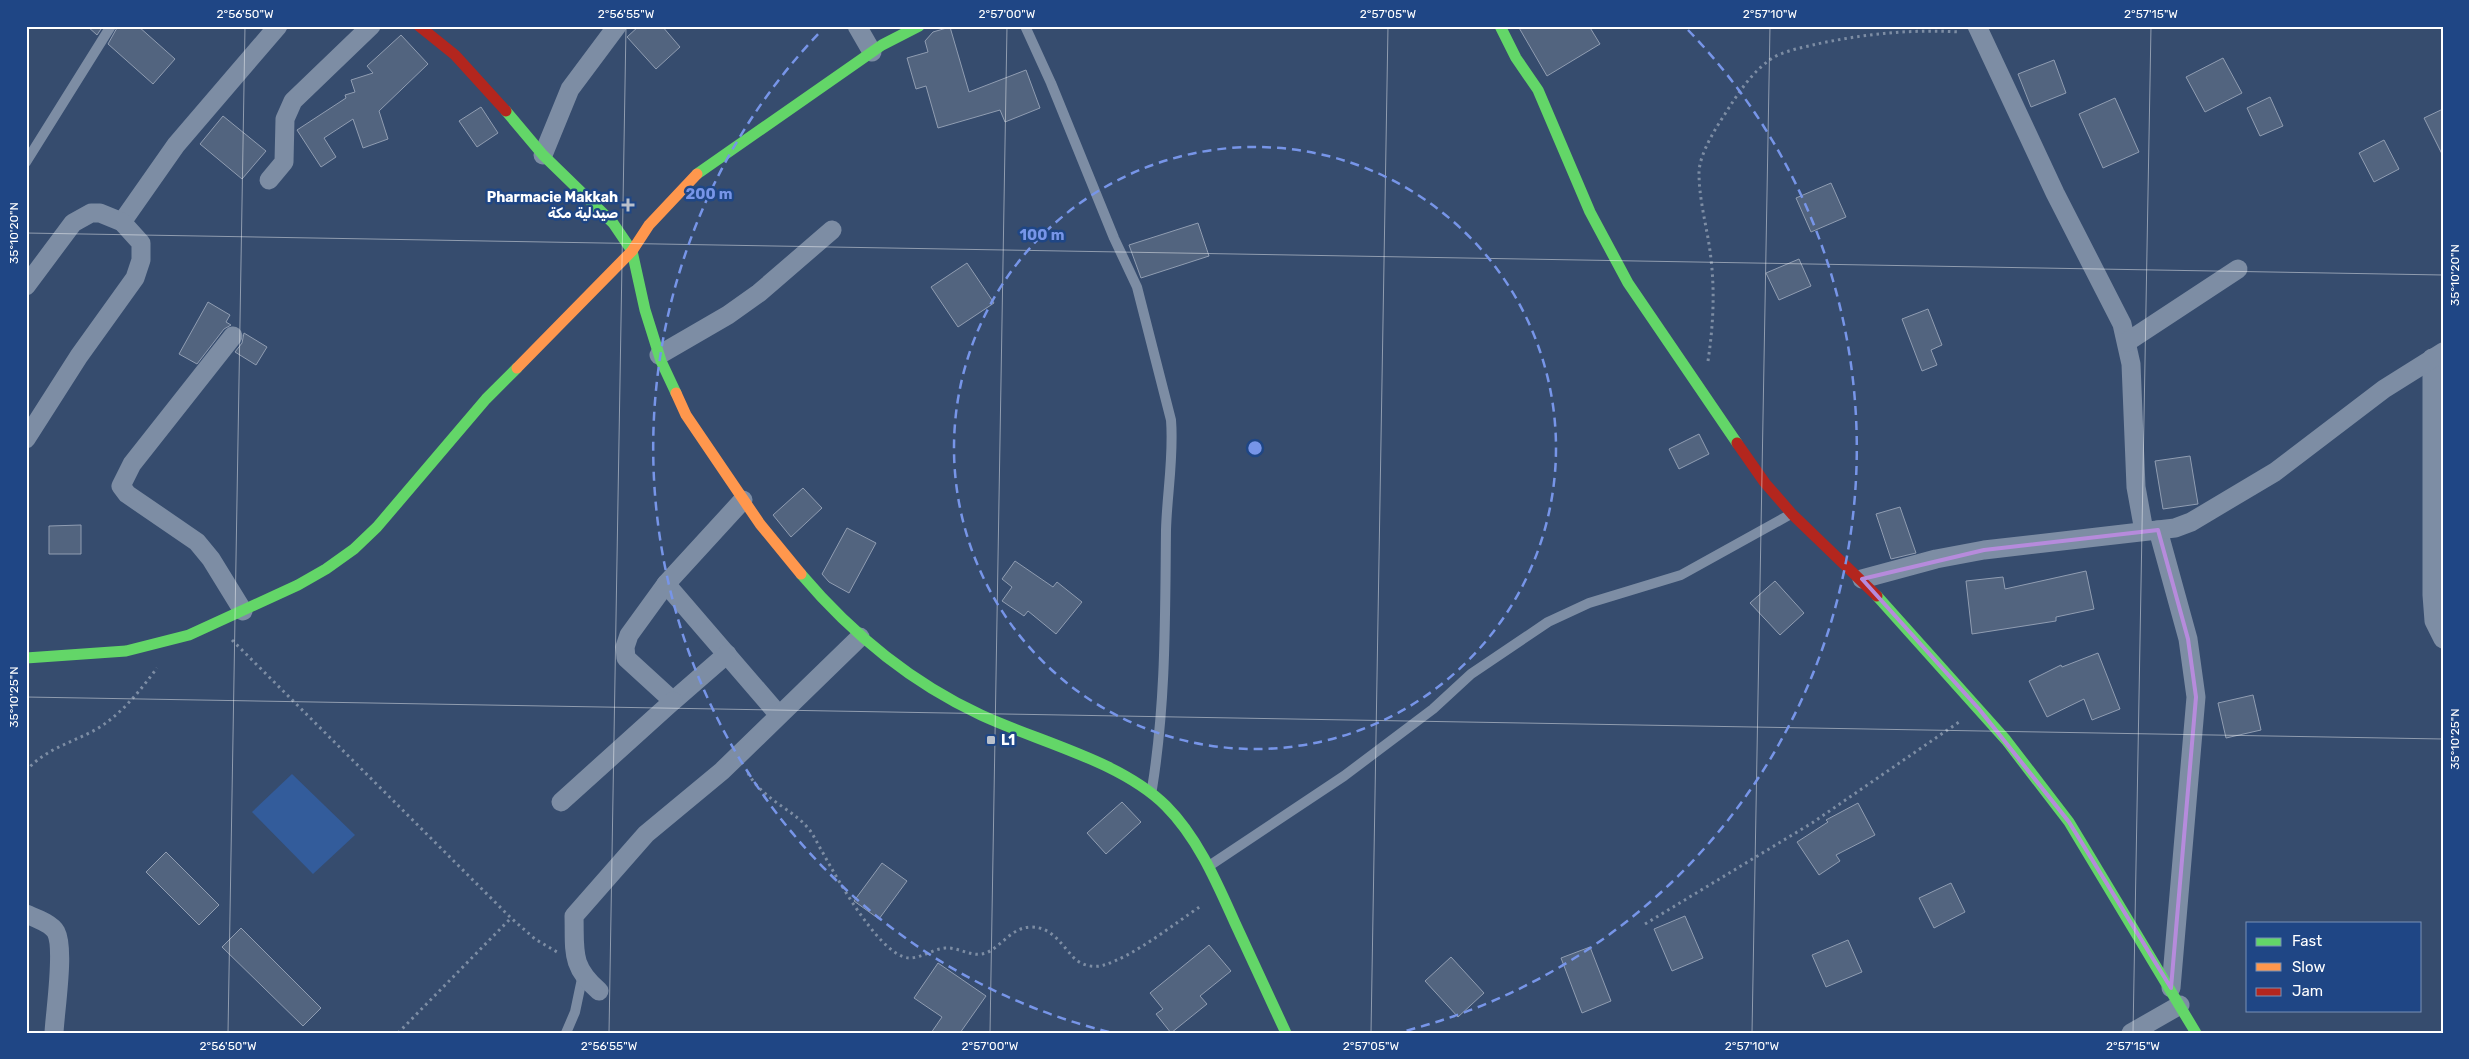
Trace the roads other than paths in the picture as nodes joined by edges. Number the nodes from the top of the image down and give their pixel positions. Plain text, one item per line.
1 (111, 26) edge
2 (278, 26) edge
3 (371, 26) edge
4 (419, 26) edge
5 (617, 26) edge
6 (857, 26) edge
7 (919, 26) edge
8 (1025, 26) edge
9 (1500, 26) edge
10 (1978, 30) edge
11 (872, 52) junction
12 (542, 155) junction
13 (26, 162) edge
14 (269, 180) dead end
15 (122, 222) junction
16 (832, 230) dead end
17 (632, 251) junction
18 (2238, 270) dead end
19 (26, 286) edge
20 (233, 336) dead end
21 (2127, 342) junction
22 (659, 355) junction
23 (2437, 355) edge
24 (26, 439) edge
25 (743, 500) junction
26 (2437, 508) edge
27 (1792, 514) junction
28 (2151, 531) junction
29 (1862, 579) junction
30 (666, 584) junction
31 (243, 611) junction
32 (860, 637) junction
33 (2443, 639) edge
34 (727, 654) junction
35 (26, 658) edge
36 (673, 701) junction
37 (778, 714) junction
38 (1152, 794) junction
39 (561, 802) dead end
40 (1208, 867) junction
41 (26, 914) edge
42 (578, 967) junction
43 (2171, 988) junction
44 (599, 991) dead end
45 (2180, 1005) junction
46 (54, 1033) edge
47 (566, 1033) edge
48 (1286, 1033) edge
49 (2131, 1033) edge
50 (2196, 1033) edge

1 - 13 lane
2 - 15 street
3 - 14 street
4 - 12 street
5 - 12 street
6 - 11 street
7 - 11 street
8 - 38 lane
9 - 27 street
10 - 21 street
11 - 17 street
12 - 17 street
15 - 19 street
15 - 24 street
16 - 22 street
17 - 22 street
17 - 31 street
18 - 21 street
20 - 31 street
21 - 28 street
22 - 25 street
23 - 26 street
23 - 28 street
25 - 30 street
25 - 32 street
26 - 33 street
27 - 29 street
27 - 40 lane
28 - 29 street
28 - 43 street
29 - 43 street
30 - 34 street
30 - 36 street
31 - 35 street
32 - 37 street
32 - 38 street
34 - 36 street
34 - 37 street
36 - 39 street
37 - 42 street
38 - 40 street
40 - 48 street
41 - 46 street
42 - 44 street
42 - 47 lane
43 - 45 street
45 - 49 street
45 - 50 street

